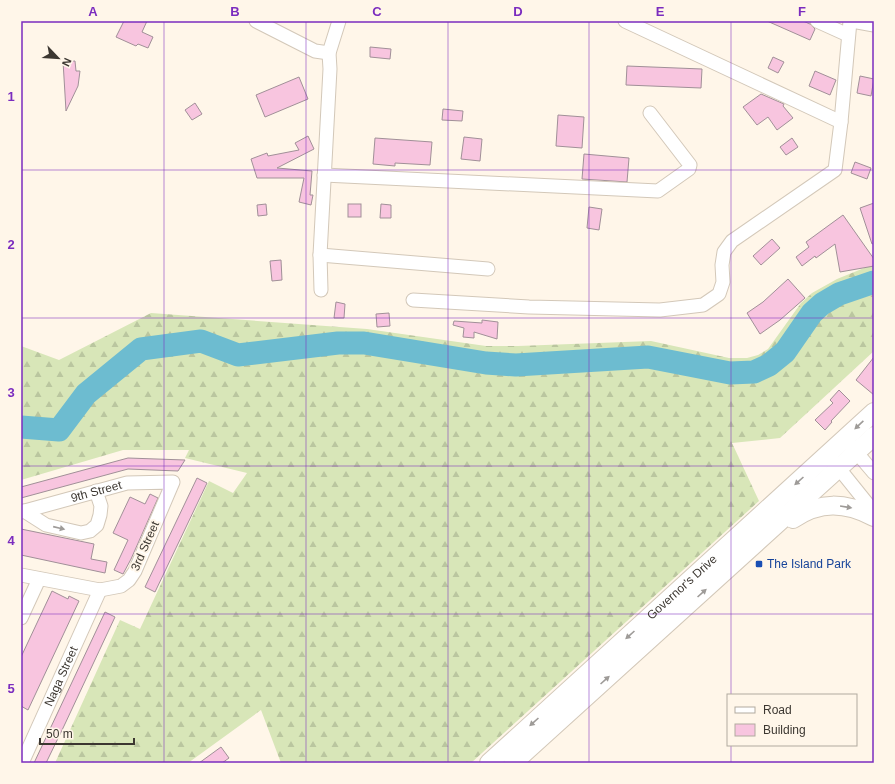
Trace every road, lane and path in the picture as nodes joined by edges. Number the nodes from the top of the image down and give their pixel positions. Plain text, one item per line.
1 (256, 21) edge
2 (339, 21) edge
3 (625, 21) edge
4 (817, 21) edge
5 (851, 21) edge
6 (874, 25) edge
7 (848, 35) junction
8 (329, 53) junction
9 (650, 113) dead end
10 (841, 122) junction
11 (324, 175) junction
12 (320, 255) junction
13 (488, 269) dead end
14 (321, 290) dead end
15 (413, 300) dead end
16 (874, 412) edge
17 (874, 436) edge
18 (844, 439) junction
19 (856, 453) junction
20 (834, 462) junction
21 (874, 473) edge
22 (173, 482) joint
23 (96, 491) junction
24 (23, 512) edge
25 (874, 512) edge
26 (874, 517) edge
27 (760, 540) junction
28 (21, 575) edge
29 (39, 579) junction
30 (100, 590) junction
31 (21, 618) edge
32 (22, 763) edge
33 (490, 763) edge
34 (513, 763) edge

1 - 8 street
2 - 8 street
3 - 10 street
4 - 7 street
5 - 6 street
5 - 7 street
7 - 10 street
8 - 11 street
9 - 11 street
10 - 15 street
11 - 12 street
12 - 13 street
12 - 14 street
16 -> 18 highway, Governor's Drive
17 - 19 highway, Governor's Drive
18 - 19 street
18 - 20 highway, Governor's Drive
19 - 20 highway, Governor's Drive
19 - 21 street
20 - 25 street
20 - 27 highway, Governor's Drive
20 -> 33 highway, Governor's Drive
22 - 23 street, 9th Street
22 - 30 street, 3rd Street
23 - 24 street, 9th Street
24 -> 23 street
27 -> 26 highway
34 -> 27 highway, Governor's Drive
28 - 29 street
29 - 30 street
29 - 31 street
30 - 32 street, Naga Street

